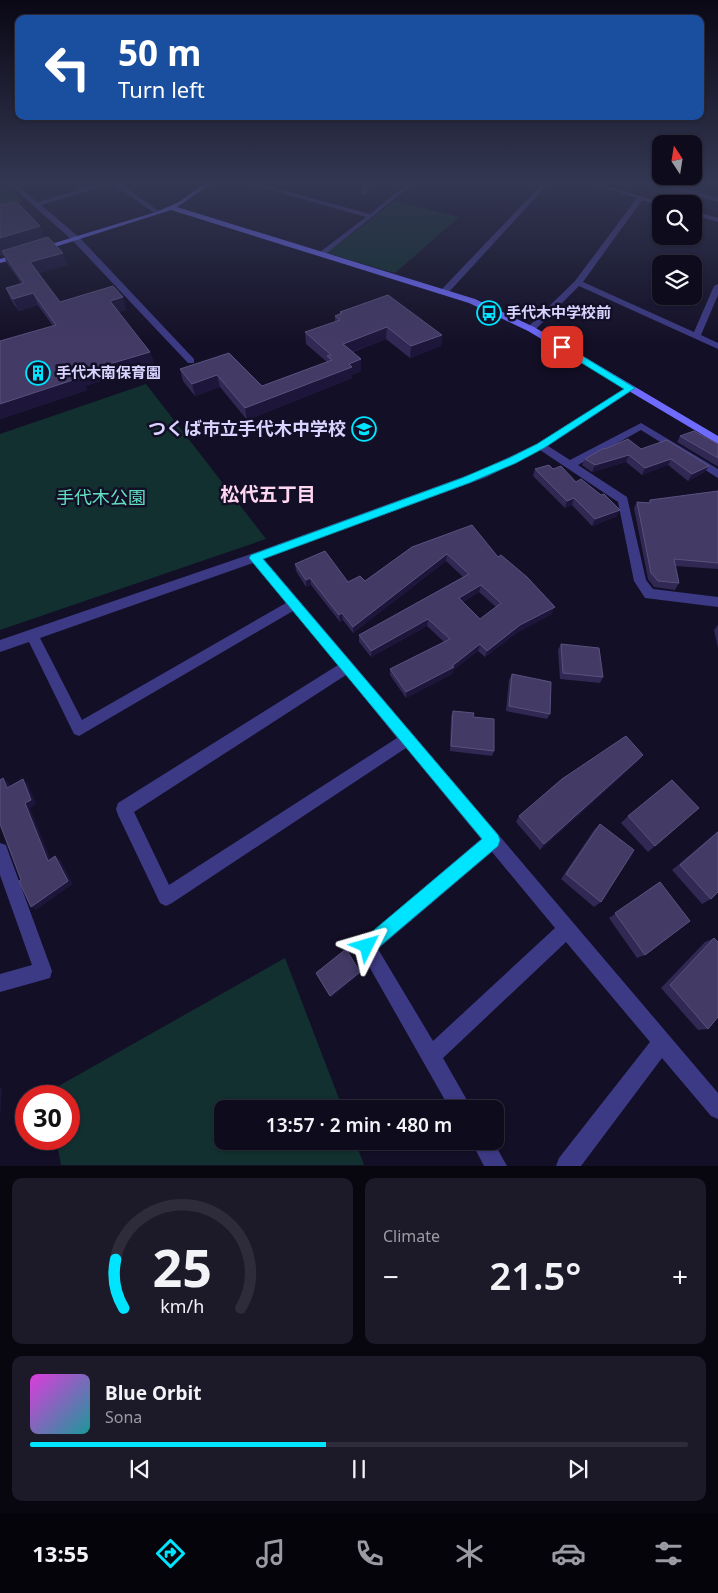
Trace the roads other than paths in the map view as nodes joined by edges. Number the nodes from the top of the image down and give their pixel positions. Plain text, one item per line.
1 (72, 235) edge
2 (88, 235) edge
3 (262, 235) edge
4 (346, 235) edge
5 (497, 235) edge
6 (613, 235) edge
7 (76, 239) junction
8 (32, 251) edge
9 (24, 254) edge
10 (323, 254) junction
11 (0, 261) edge
12 (578, 283) junction
13 (718, 286) edge
14 (445, 291) junction
15 (531, 329) junction
16 (696, 336) junction
17 (718, 346) edge
18 (191, 361) dead end
19 (630, 388) junction
20 (718, 440) edge
21 (541, 446) junction
22 (569, 465) junction
23 (718, 474) edge
24 (255, 558) junction
25 (718, 602) edge
26 (294, 604) junction
27 (32, 635) junction
28 (0, 646) edge
29 (347, 667) junction
30 (408, 739) junction
31 (492, 840) junction
32 (0, 851) edge
33 (567, 929) junction
34 (0, 983) edge
35 (662, 1042) junction
36 (431, 1056) junction
37 (457, 1100) edge
38 (718, 1109) edge
39 (486, 1150) edge
40 (496, 1166) edge
41 (567, 1166) edge

1 - 7 street
2 - 7 street
3 - 10 street
4 - 10 street
5 - 14 street
6 - 12 street
7 - 8 street
7 - 18 street
9 - 11 street
10 - 14 street
12 - 15 street
12 - 16 street
13 - 16 street
14 - 15 street
15 - 19 street
16 - 17 street
19 - 20 street
19 - 21 street
21 - 22 street
21 - 24 street
22 - 23 street
22 - 25 street
24 - 26 street
24 - 27 street
26 - 27 street
26 - 29 street
27 - 28 street
29 - 30 street
29 - 30 street
30 - 31 street
31 - 33 street
31 - 36 street
32 - 34 street
33 - 35 street
33 - 36 street
35 - 38 street
35 - 41 street
36 - 37 street
39 - 40 street

